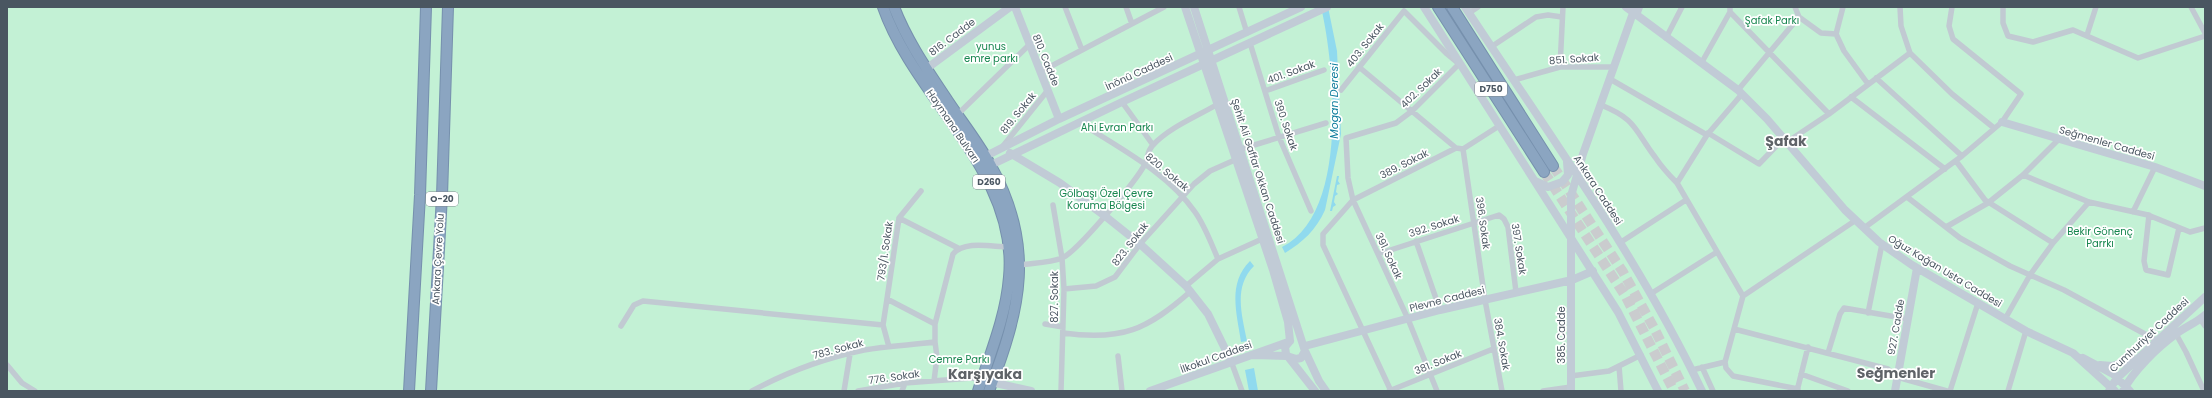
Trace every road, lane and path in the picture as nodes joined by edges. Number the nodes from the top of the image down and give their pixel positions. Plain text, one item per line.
1 (426, 7) edge
2 (448, 7) edge
3 (883, 7) edge
4 (894, 7) edge
5 (1010, 7) edge
6 (1015, 7) edge
7 (1065, 7) edge
8 (1126, 7) edge
9 (1164, 7) edge
10 (1185, 7) edge
11 (1194, 7) edge
12 (1239, 7) edge
13 (1300, 7) edge
14 (1327, 7) edge
15 (1424, 7) edge
16 (1430, 7) edge
17 (1438, 7) edge
18 (1452, 7) edge
19 (1478, 7) edge
20 (1563, 7) edge
21 (1626, 7) edge
22 (1682, 7) edge
23 (1795, 7) edge
24 (1843, 7) edge
25 (1900, 7) edge
26 (1952, 7) edge
27 (2003, 7) edge
28 (2096, 7) edge
29 (2191, 7) edge
30 (1287, 10) edge
31 (1467, 10) edge
32 (1730, 10) edge
33 (1311, 11) edge
34 (1636, 12) edge
35 (1562, 17) junction
36 (1799, 17) junction
37 (1132, 24) junction
38 (1247, 33) junction
39 (1836, 34) junction
40 (2087, 35) junction
41 (2205, 35) edge
42 (1666, 38) junction
43 (1250, 43) junction
44 (1029, 45) junction
45 (1491, 47) junction
46 (1082, 50) junction
47 (1770, 52) junction
48 (1205, 53) junction
49 (1452, 53) junction
50 (1910, 53) junction
51 (1702, 62) junction
52 (1208, 63) junction
53 (1459, 64) junction
54 (1359, 67) junction
55 (1560, 67) junction
56 (1614, 67) junction
57 (926, 69) junction
58 (1324, 70) dead end
59 (1040, 72) junction
60 (1876, 78) junction
61 (1610, 79) junction
62 (1514, 80) junction
63 (1868, 84) junction
64 (1048, 90) junction
65 (1341, 90) dead end
66 (1265, 91) junction
67 (1740, 92) junction
68 (1851, 97) junction
69 (1122, 102) junction
70 (1218, 104) junction
71 (1601, 105) junction
72 (1412, 111) junction
73 (1829, 114) junction
74 (957, 115) junction
75 (1059, 119) junction
76 (1079, 122) junction
77 (2002, 122) junction
78 (1326, 123) dead end
79 (1499, 126) junction
80 (1994, 128) junction
81 (1708, 134) junction
82 (1279, 137) junction
83 (1785, 140) junction
84 (2058, 140) junction
85 (1153, 145) junction
86 (1002, 147) junction
87 (1456, 148) junction
88 (1241, 149) junction
89 (1463, 150) junction
90 (1583, 154) junction
91 (1012, 155) junction
92 (986, 156) junction
93 (1962, 156) junction
94 (1346, 159) joint
95 (1236, 160) junction
96 (1566, 160) junction
97 (1956, 161) junction
98 (1145, 164) junction
99 (991, 166) junction
100 (2155, 167) junction
101 (1944, 169) junction
102 (1577, 175) junction
103 (2023, 175) junction
104 (1533, 179) junction
105 (1677, 183) junction
106 (2205, 186) edge
107 (921, 191) dead end
108 (1182, 196) junction
109 (1591, 196) junction
110 (1907, 197) junction
111 (1353, 200) junction
112 (1686, 200) junction
113 (1570, 202) junction
114 (2089, 202) junction
115 (1988, 203) junction
116 (1052, 205) dead end
117 (1311, 211) dead end
118 (2133, 212) junction
119 (1496, 215) joint
120 (2149, 215) junction
121 (1105, 216) junction
122 (899, 218) junction
123 (1856, 220) junction
124 (1473, 222) junction
125 (1946, 227) junction
126 (1864, 228) junction
127 (2180, 228) junction
128 (2205, 228) edge
129 (1571, 237) junction
130 (1262, 239) junction
131 (1416, 242) junction
132 (1621, 242) junction
133 (2053, 243) junction
134 (1140, 244) junction
135 (1882, 244) junction
136 (1009, 247) junction
137 (958, 248) junction
138 (1717, 252) junction
139 (1378, 254) junction
140 (1062, 258) junction
141 (1218, 260) junction
142 (1020, 265) junction
143 (1917, 268) junction
144 (1593, 271) junction
145 (2030, 275) junction
146 (1572, 280) junction
147 (1064, 289) junction
148 (1188, 289) junction
149 (1516, 292) junction
150 (1652, 293) junction
151 (1743, 296) junction
152 (2205, 297) edge
153 (887, 299) junction
154 (1485, 300) junction
155 (1978, 303) junction
156 (1440, 310) junction
157 (1868, 312) junction
158 (1408, 319) junction
159 (1908, 319) junction
160 (2005, 319) junction
161 (2203, 320) edge
162 (936, 324) junction
163 (1045, 324) dead end
164 (883, 325) junction
165 (621, 326) dead end
166 (1734, 329) junction
167 (1063, 330) junction
168 (2026, 331) junction
169 (1362, 332) junction
170 (2176, 334) junction
171 (2156, 340) junction
172 (934, 342) junction
173 (1289, 342) junction
174 (1304, 346) junction
175 (889, 347) junction
176 (1808, 348) junction
177 (1493, 349) junction
178 (1828, 353) junction
179 (850, 354) junction
180 (2073, 354) junction
181 (1249, 355) junction
182 (1641, 355) junction
183 (1118, 356) dead end
184 (1287, 356) junction
185 (2138, 357) junction
186 (1230, 361) junction
187 (1725, 362) junction
188 (7, 365) edge
189 (2098, 365) junction
190 (1618, 366) junction
191 (1702, 367) junction
192 (1692, 370) junction
193 (1801, 374) junction
194 (1430, 375) junction
195 (1571, 376) junction
196 (1897, 377) junction
197 (2116, 379) junction
198 (981, 380) junction
199 (934, 381) junction
200 (905, 383) junction
201 (991, 387) edge
202 (1571, 389) edge
203 (2126, 389) edge
204 (1797, 390) edge
205 (2111, 390) edge
206 (35, 391) edge
207 (409, 391) edge
208 (431, 391) edge
209 (752, 391) edge
210 (844, 391) edge
211 (858, 391) edge
212 (902, 391) edge
213 (978, 391) edge
214 (1031, 391) edge
215 (1061, 391) edge
216 (1122, 391) edge
217 (1150, 391) edge
218 (1242, 391) edge
219 (1315, 391) edge
220 (1326, 391) edge
221 (1390, 391) edge
222 (1436, 391) edge
223 (1502, 391) edge
224 (1543, 391) edge
225 (1621, 391) edge
226 (1658, 391) edge
227 (1702, 391) edge
228 (1713, 391) edge
229 (1848, 391) edge
230 (1895, 391) edge
231 (1947, 391) edge
232 (1950, 391) edge
233 (2008, 391) edge
234 (2204, 391) edge

1 - 207 highway, O-20
2 - 208 highway, Ankara Çevre Yolu / O-20
3 - 136 highway, Haymana Bulvarı / D260
4 - 57 highway, Haymana Bulvarı / D260
5 - 57 street, 816. Cadde
6 - 44 street, 810. Cadde
7 - 46 street
8 - 37 street
9 - 37 street
10 - 48 street, Şehit Ali Gaffar Okkan Caddesi
11 - 48 street, Şehit Ali Gaffar Okkan Caddesi
12 - 38 street
13 - 30 street, İnönü Caddesi
14 - 33 street
15 - 49 street
16 - 49 street
17 - 18 highway, D750
19 - 31 street
20 - 35 street
21 - 34 street, Oğuz Kağan Usta Caddesi
22 - 42 street
23 - 36 street
24 - 39 street
25 - 50 street
26 - 77 street
27 - 40 street
28 - 40 street
29 - 41 street
30 - 38 street, İnönü Caddesi
31 - 45 street, Ankara Caddesi
32 - 47 street
32 - 51 street
33 - 43 street
34 - 42 street, Oğuz Kağan Usta Caddesi
34 - 56 street, 385. Cadde
35 - 45 street
35 - 55 street
36 - 39 street
36 - 47 street
37 - 46 street
38 - 48 street, İnönü Caddesi
39 - 63 street
40 - 41 street
42 - 51 street, Oğuz Kağan Usta Caddesi
43 - 52 street
43 - 66 street, 390. Sokak
44 - 59 street, 810. Cadde
44 - 74 street
45 - 62 street, Ankara Caddesi
46 - 59 street
47 - 67 street
47 - 73 street
48 - 52 street, Şehit Ali Gaffar Okkan Caddesi
48 - 75 street, İnönü Caddesi
49 - 53 street
50 - 60 street
50 - 80 street
51 - 67 street, Oğuz Kağan Usta Caddesi
52 - 69 street
52 - 70 street, Şehit Ali Gaffar Okkan Caddesi
52 - 88 street, Şehit Ali Gaffar Okkan Caddesi
53 - 54 street, 403. Sokak
53 - 72 street, 402. Sokak
53 - 79 street
54 - 65 street, 403. Sokak
54 - 72 street
55 - 56 street, 851. Sokak
55 - 62 street, 851. Sokak
56 - 61 street, 385. Cadde
57 - 74 highway, Haymana Bulvarı / D260
58 - 66 street, 401. Sokak
59 - 64 street, 810. Cadde
60 - 63 street
60 - 93 street
61 - 71 street, 385. Cadde
61 - 81 street
62 - 96 street, Ankara Caddesi
63 - 68 street
64 - 75 street, 810. Cadde
64 - 86 street, 819. Sokak
66 - 82 street, 390. Sokak
67 - 81 street
67 - 83 street, Oğuz Kağan Usta Caddesi
68 - 73 street
68 - 101 street
69 - 76 street
69 - 85 street
70 - 85 street
70 - 95 street, Şehit Ali Gaffar Okkan Caddesi
71 - 90 street, 385. Cadde
71 - 105 street
72 - 87 street
72 - 94 street, 402. Sokak
73 - 83 street
74 - 92 highway, Haymana Bulvarı / D260
75 - 86 street, İnönü Caddesi
76 - 91 street
76 - 98 street, 820. Sokak
77 - 80 street
77 - 84 street, Seğmenler Caddesi
78 - 82 street
79 - 89 street
79 - 104 street
80 - 93 street
81 - 83 street
81 - 105 street
82 - 88 street
82 - 117 street, 390. Sokak
83 - 123 street, Oğuz Kağan Usta Caddesi
84 - 100 street, Seğmenler Caddesi
84 - 103 street
85 - 98 street
86 - 91 street
86 - 92 street, İnönü Caddesi
87 - 89 street
87 - 111 street, 389. Sokak
88 - 174 street, Şehit Ali Gaffar Okkan Caddesi
89 - 124 street, 396. Sokak
90 - 96 street
90 - 102 street, 385. Cadde
91 - 99 street
91 - 121 street
92 - 99 highway, Haymana Bulvarı / D260
93 - 97 street
94 - 111 street, 391. Sokak
95 - 108 street, 823. Sokak
95 - 130 street, Şehit Ali Gaffar Okkan Caddesi
96 - 102 street, Ankara Caddesi
96 - 104 street
97 - 101 street
97 - 115 street
98 - 108 street, 820. Sokak
98 - 121 street
99 - 142 highway, Haymana Bulvarı / D260
100 - 106 street, Seğmenler Caddesi
100 - 118 street
101 - 110 street
102 - 109 street, Ankara Caddesi
102 - 113 street, 385. Cadde
103 - 114 street
103 - 115 street
104 - 129 street
105 - 112 street
107 - 122 street
108 - 134 street, 823. Sokak
108 - 141 street, 820. Sokak
109 - 113 street
109 - 132 street, Ankara Caddesi
110 - 125 street
110 - 126 street
111 - 139 street, 391. Sokak
111 - 169 street, 389. Sokak
112 - 132 street
112 - 138 street
113 - 129 street, 385. Cadde
114 - 118 street
114 - 133 street
115 - 125 street
115 - 133 street
116 - 140 street, 827. Sokak
118 - 120 street
119 - 124 street, 392. Sokak
119 - 149 street, 397. Sokak
120 - 127 street
120 - 127 street
121 - 134 street
121 - 140 street
122 - 137 street, 793/1. Sokak
122 - 153 street, 793/1. Sokak
123 - 126 street, Oğuz Kağan Usta Caddesi
123 - 151 street
124 - 131 street, 392. Sokak
124 - 154 street, 396. Sokak
125 - 145 street
126 - 135 street, Oğuz Kağan Usta Caddesi
127 - 128 street
129 - 144 street
129 - 146 street, 385. Cadde
130 - 141 street
130 - 173 street, Şehit Ali Gaffar Okkan Caddesi
131 - 139 street, 392. Sokak
131 - 156 street
132 - 150 street, Ankara Caddesi
133 - 145 street
134 - 147 street, 823. Sokak
134 - 148 street
135 - 143 street, Oğuz Kağan Usta Caddesi
135 - 157 street
136 - 137 street
136 - 198 highway, Haymana Bulvarı / D260
137 - 162 street
138 - 150 street
138 - 151 street
139 - 158 street, 391. Sokak
140 - 142 street
140 - 147 street, 827. Sokak
141 - 148 street
142 - 201 highway, Haymana Bulvarı / D260
143 - 155 street, Oğuz Kağan Usta Caddesi
143 - 159 street, 927. Cadde
144 - 146 street, Plevne Caddesi
144 - 182 street
145 - 160 street
145 - 171 street
146 - 149 street, Plevne Caddesi
146 - 195 street, 385. Cadde
147 - 167 street, 827. Sokak
148 - 167 street
148 - 186 street
149 - 154 street, Plevne Caddesi
150 - 192 street, Ankara Caddesi
151 - 166 street
152 - 171 street, Cumhuriyet Caddesi
153 - 162 street
153 - 164 street, 793/1. Sokak
154 - 156 street, Plevne Caddesi
154 - 177 street, 384. Sokak
155 - 160 street, Oğuz Kağan Usta Caddesi
155 - 232 street
156 - 158 street, Plevne Caddesi
157 - 159 street
157 - 178 street
158 - 169 street, Plevne Caddesi
158 - 194 street, 391. Sokak
159 - 196 street, 927. Cadde
160 - 168 street, Oğuz Kağan Usta Caddesi
161 - 170 street, Cumhuriyet Caddesi
162 - 172 street
163 - 167 street
164 - 165 street
164 - 175 street
166 - 176 street
166 - 187 street
167 - 215 street, 827. Sokak
168 - 180 street, Oğuz Kağan Usta Caddesi
168 - 233 street
169 - 174 street, Plevne Caddesi
169 - 221 street
170 - 203 street, Cumhuriyet Caddesi
170 - 234 street
171 - 185 street, Cumhuriyet Caddesi
172 - 175 street, 783. Sokak
172 - 199 street
173 - 174 street
173 - 181 street, İlkokul Caddesi
173 - 184 street, Şehit Ali Gaffar Okkan Caddesi
174 - 184 street
174 - 220 street, Şehit Ali Gaffar Okkan Caddesi
175 - 179 street, 783. Sokak
176 - 178 street
176 - 193 street
177 - 194 street, 381. Sokak
177 - 223 street, 384. Sokak
178 - 196 street
179 - 209 street, 783. Sokak
179 - 210 street
180 - 189 street
180 - 205 street, Oğuz Kağan Usta Caddesi
181 - 184 street
181 - 186 street, İlkokul Caddesi
182 - 190 street
182 - 226 street
183 - 216 street
184 - 219 street
185 - 189 street
185 - 197 street, Cumhuriyet Caddesi
186 - 217 street, İlkokul Caddesi
186 - 218 street
187 - 191 street
187 - 204 street
188 - 206 street
189 - 197 street
190 - 195 street
190 - 225 street
191 - 192 street
191 - 228 street
192 - 227 street, Ankara Caddesi
193 - 204 street
193 - 229 street
194 - 221 street, 381. Sokak
194 - 222 street, 391. Sokak
195 - 202 street, 385. Cadde
196 - 230 street, 927. Cadde
196 - 231 street
197 - 203 street
197 - 205 street, Cumhuriyet Caddesi
198 - 199 street, 776. Sokak
198 - 201 street
198 - 213 highway, Haymana Bulvarı / D260
199 - 200 street, 776. Sokak
200 - 211 street, 776. Sokak
200 - 212 street
201 - 214 street
202 - 224 street

